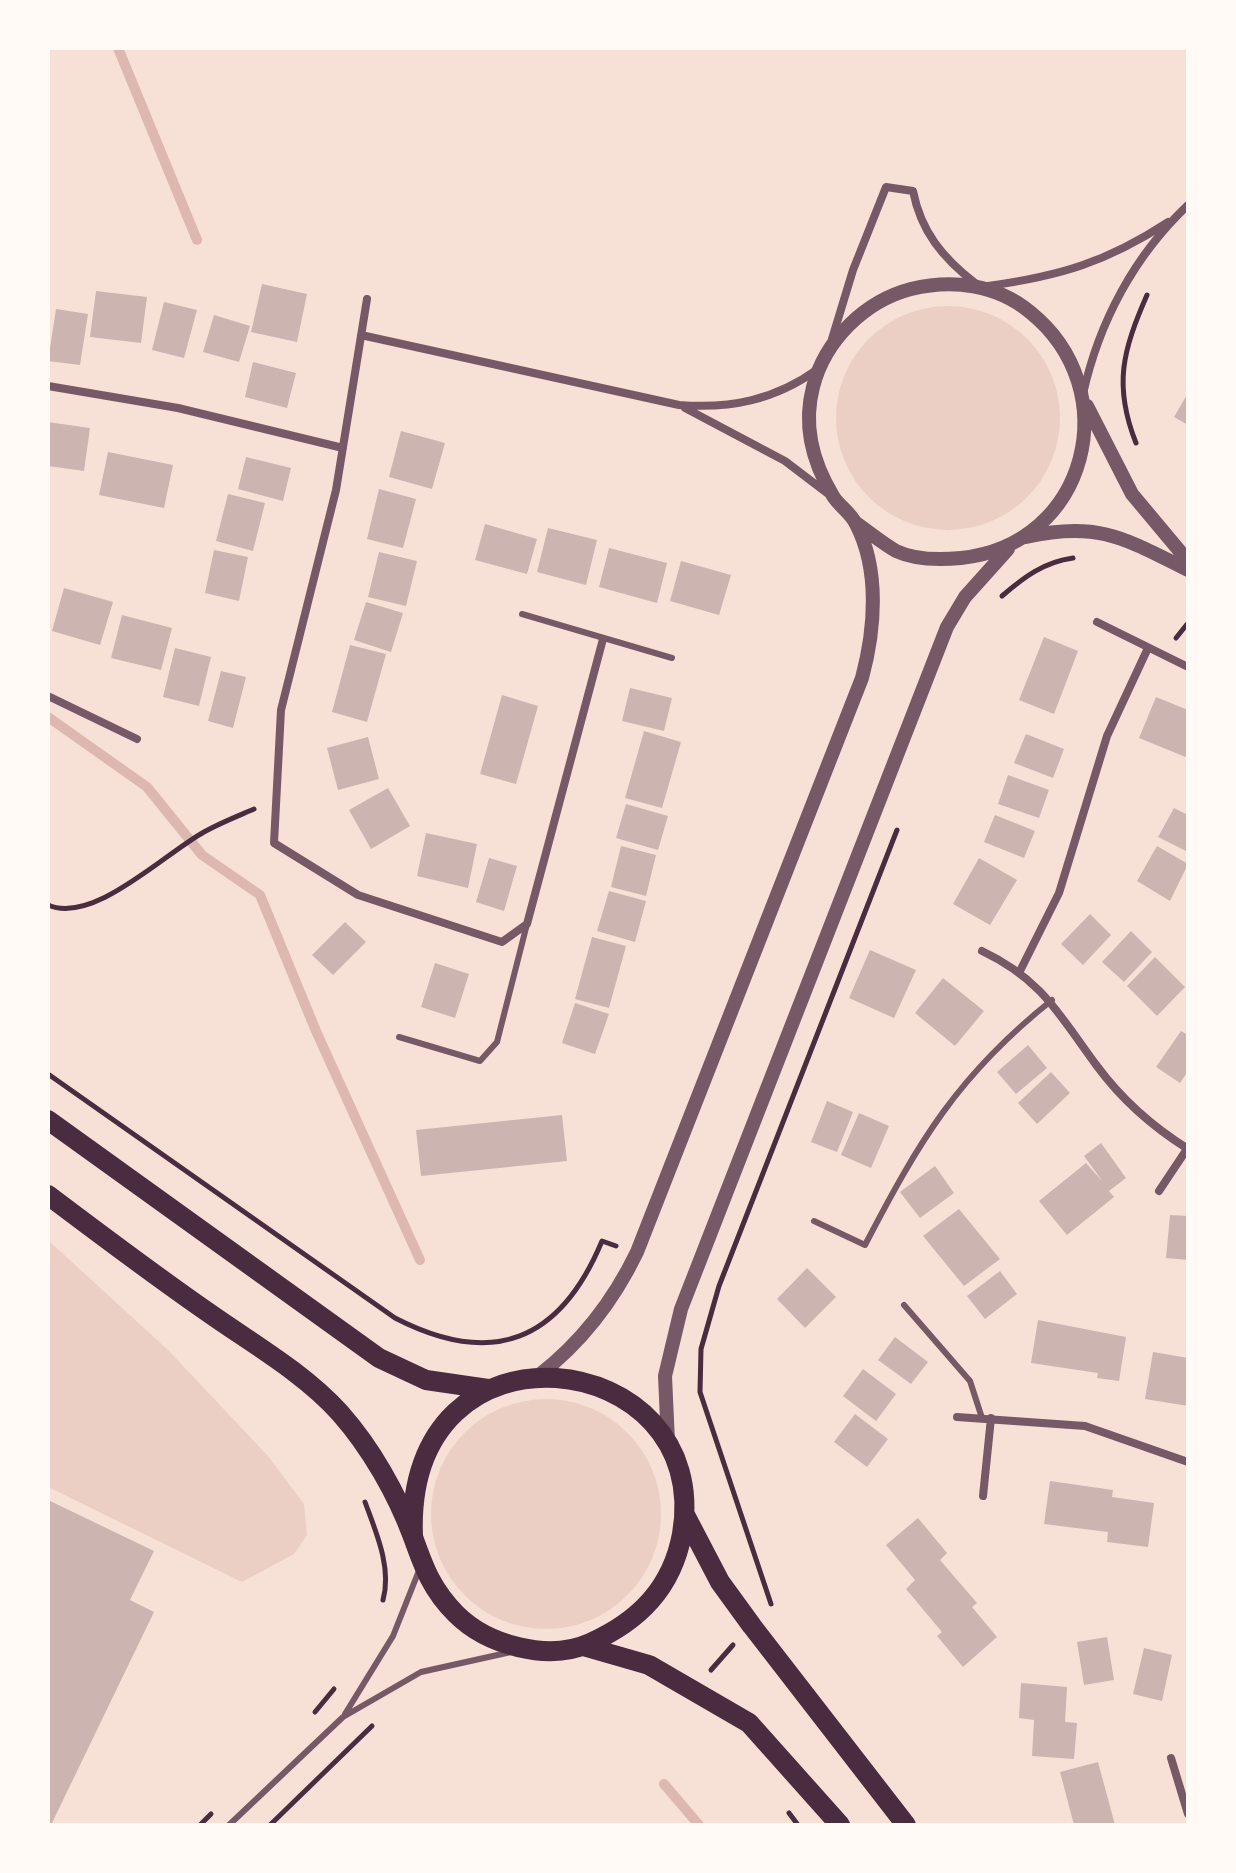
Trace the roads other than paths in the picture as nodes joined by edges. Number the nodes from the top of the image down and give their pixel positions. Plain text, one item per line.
1 (1188, 205) edge
2 (1176, 217) junction
3 (979, 286) junction
4 (367, 299) dead end
5 (361, 335) junction
6 (830, 347) junction
7 (822, 366) junction
8 (48, 386) edge
9 (1084, 398) junction
10 (679, 405) junction
11 (343, 448) junction
12 (834, 499) junction
13 (856, 523) junction
14 (1018, 541) junction
15 (1188, 561) edge
16 (1188, 570) edge
17 (522, 614) dead end
18 (1097, 622) dead end
19 (603, 639) junction
20 (1148, 648) junction
21 (672, 658) dead end
22 (1188, 667) edge
23 (48, 696) edge
24 (137, 739) dead end
25 (527, 924) junction
26 (982, 951) dead end
27 (1020, 971) junction
28 (1052, 1000) junction
29 (399, 1037) dead end
30 (48, 1120) edge
31 (1188, 1149) edge
32 (1159, 1191) dead end
33 (48, 1195) edge
34 (814, 1221) dead end
35 (904, 1305) dead end
36 (538, 1376) junction
37 (488, 1389) junction
38 (957, 1417) dead end
39 (987, 1418) junction
40 (669, 1448) junction
41 (1188, 1462) edge
42 (983, 1496) dead end
43 (685, 1515) junction
44 (413, 1537) junction
45 (421, 1565) junction
46 (583, 1646) junction
47 (531, 1650) junction
48 (343, 1717) junction
49 (1171, 1758) dead end
50 (1184, 1791) edge
51 (1188, 1814) edge
52 (229, 1825) edge
53 (840, 1825) edge
54 (906, 1825) edge

1 - 2 street
2 - 3 street
2 - 9 street
3 - 6 street
3 - 6 street
3 - 9 street
4 - 5 street
5 - 10 street
5 - 11 street
6 - 7 street
7 - 10 street
7 - 12 street
8 - 11 street
9 - 14 street
9 - 15 street
10 - 12 street
11 - 25 street
12 - 13 street
13 - 14 street
13 - 36 street
14 - 16 street
14 - 40 street
17 - 19 lane
18 - 20 street
19 - 21 lane
19 - 25 street
20 - 22 street
20 - 27 street
23 - 24 street
25 - 29 lane
26 - 27 street
27 - 28 street
28 - 31 street
28 - 34 lane
30 - 37 main road
31 - 32 street
33 - 44 main road
35 - 39 lane
36 - 37 main road
36 - 40 main road
37 - 44 main road
38 - 39 street
39 - 41 street
39 - 42 street
40 - 43 main road
43 - 46 main road
43 - 54 main road
44 - 45 main road
45 - 47 main road
45 - 48 lane
46 - 47 main road
46 - 53 main road
47 - 48 lane
48 - 52 lane
49 - 50 street
50 - 51 street

